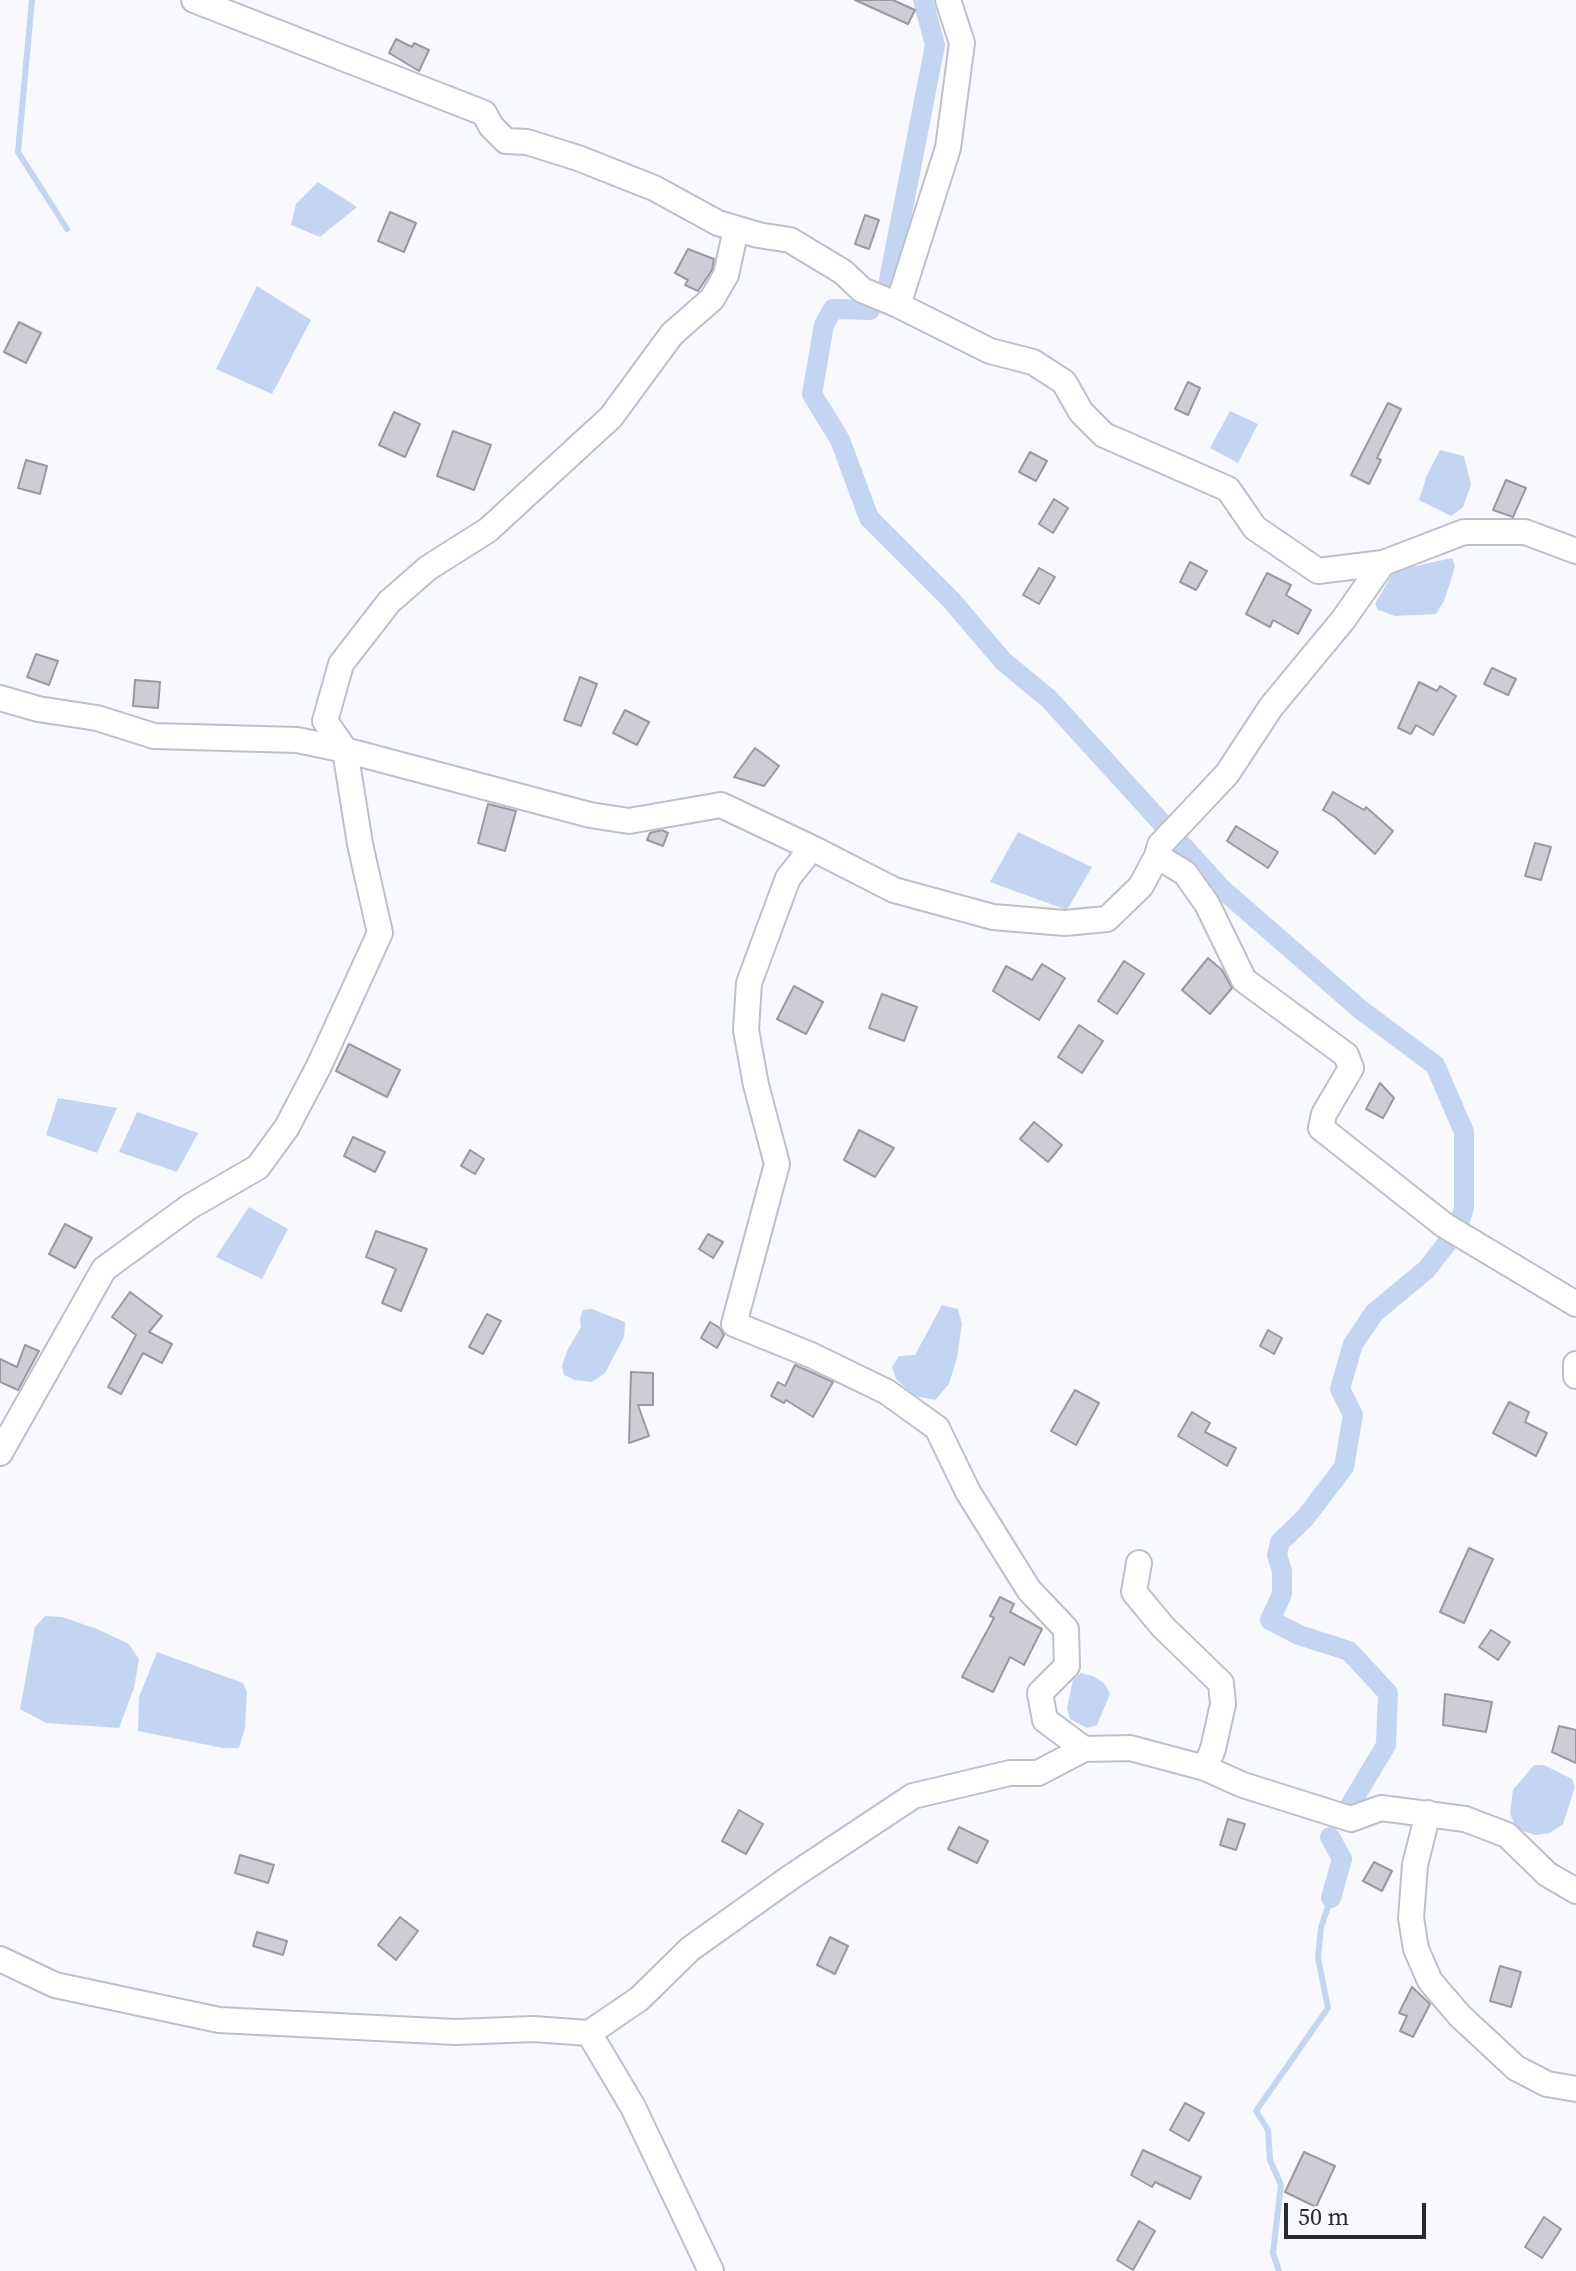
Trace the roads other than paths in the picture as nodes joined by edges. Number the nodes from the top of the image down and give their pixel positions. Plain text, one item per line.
1 (194, 0) edge
2 (948, 0) edge
3 (736, 229) junction
4 (898, 305) junction
5 (1576, 551) edge
6 (1383, 563) junction
7 (0, 698) edge
8 (345, 750) junction
9 (812, 848) junction
10 (1157, 856) junction
11 (1576, 1304) edge
12 (1576, 1364) edge
13 (1576, 1376) edge
14 (0, 1453) edge
15 (1139, 1563) dead end
16 (1084, 1749) junction
17 (1205, 1768) junction
18 (1428, 1813) junction
19 (1576, 1891) edge
20 (0, 1959) edge
21 (589, 2033) junction
22 (1576, 2089) edge
23 (711, 2271) edge

1 - 3 street
2 - 4 street
3 - 4 street
3 - 8 street
4 - 6 street
5 - 6 street
6 - 10 street
7 - 8 street
8 - 9 street
8 - 14 street
9 - 10 street
9 - 16 street
10 - 11 street
12 - 13 street
15 - 17 street
16 - 17 street
16 - 21 street
17 - 18 street
18 - 19 street
18 - 22 street
20 - 21 street
21 - 23 street

